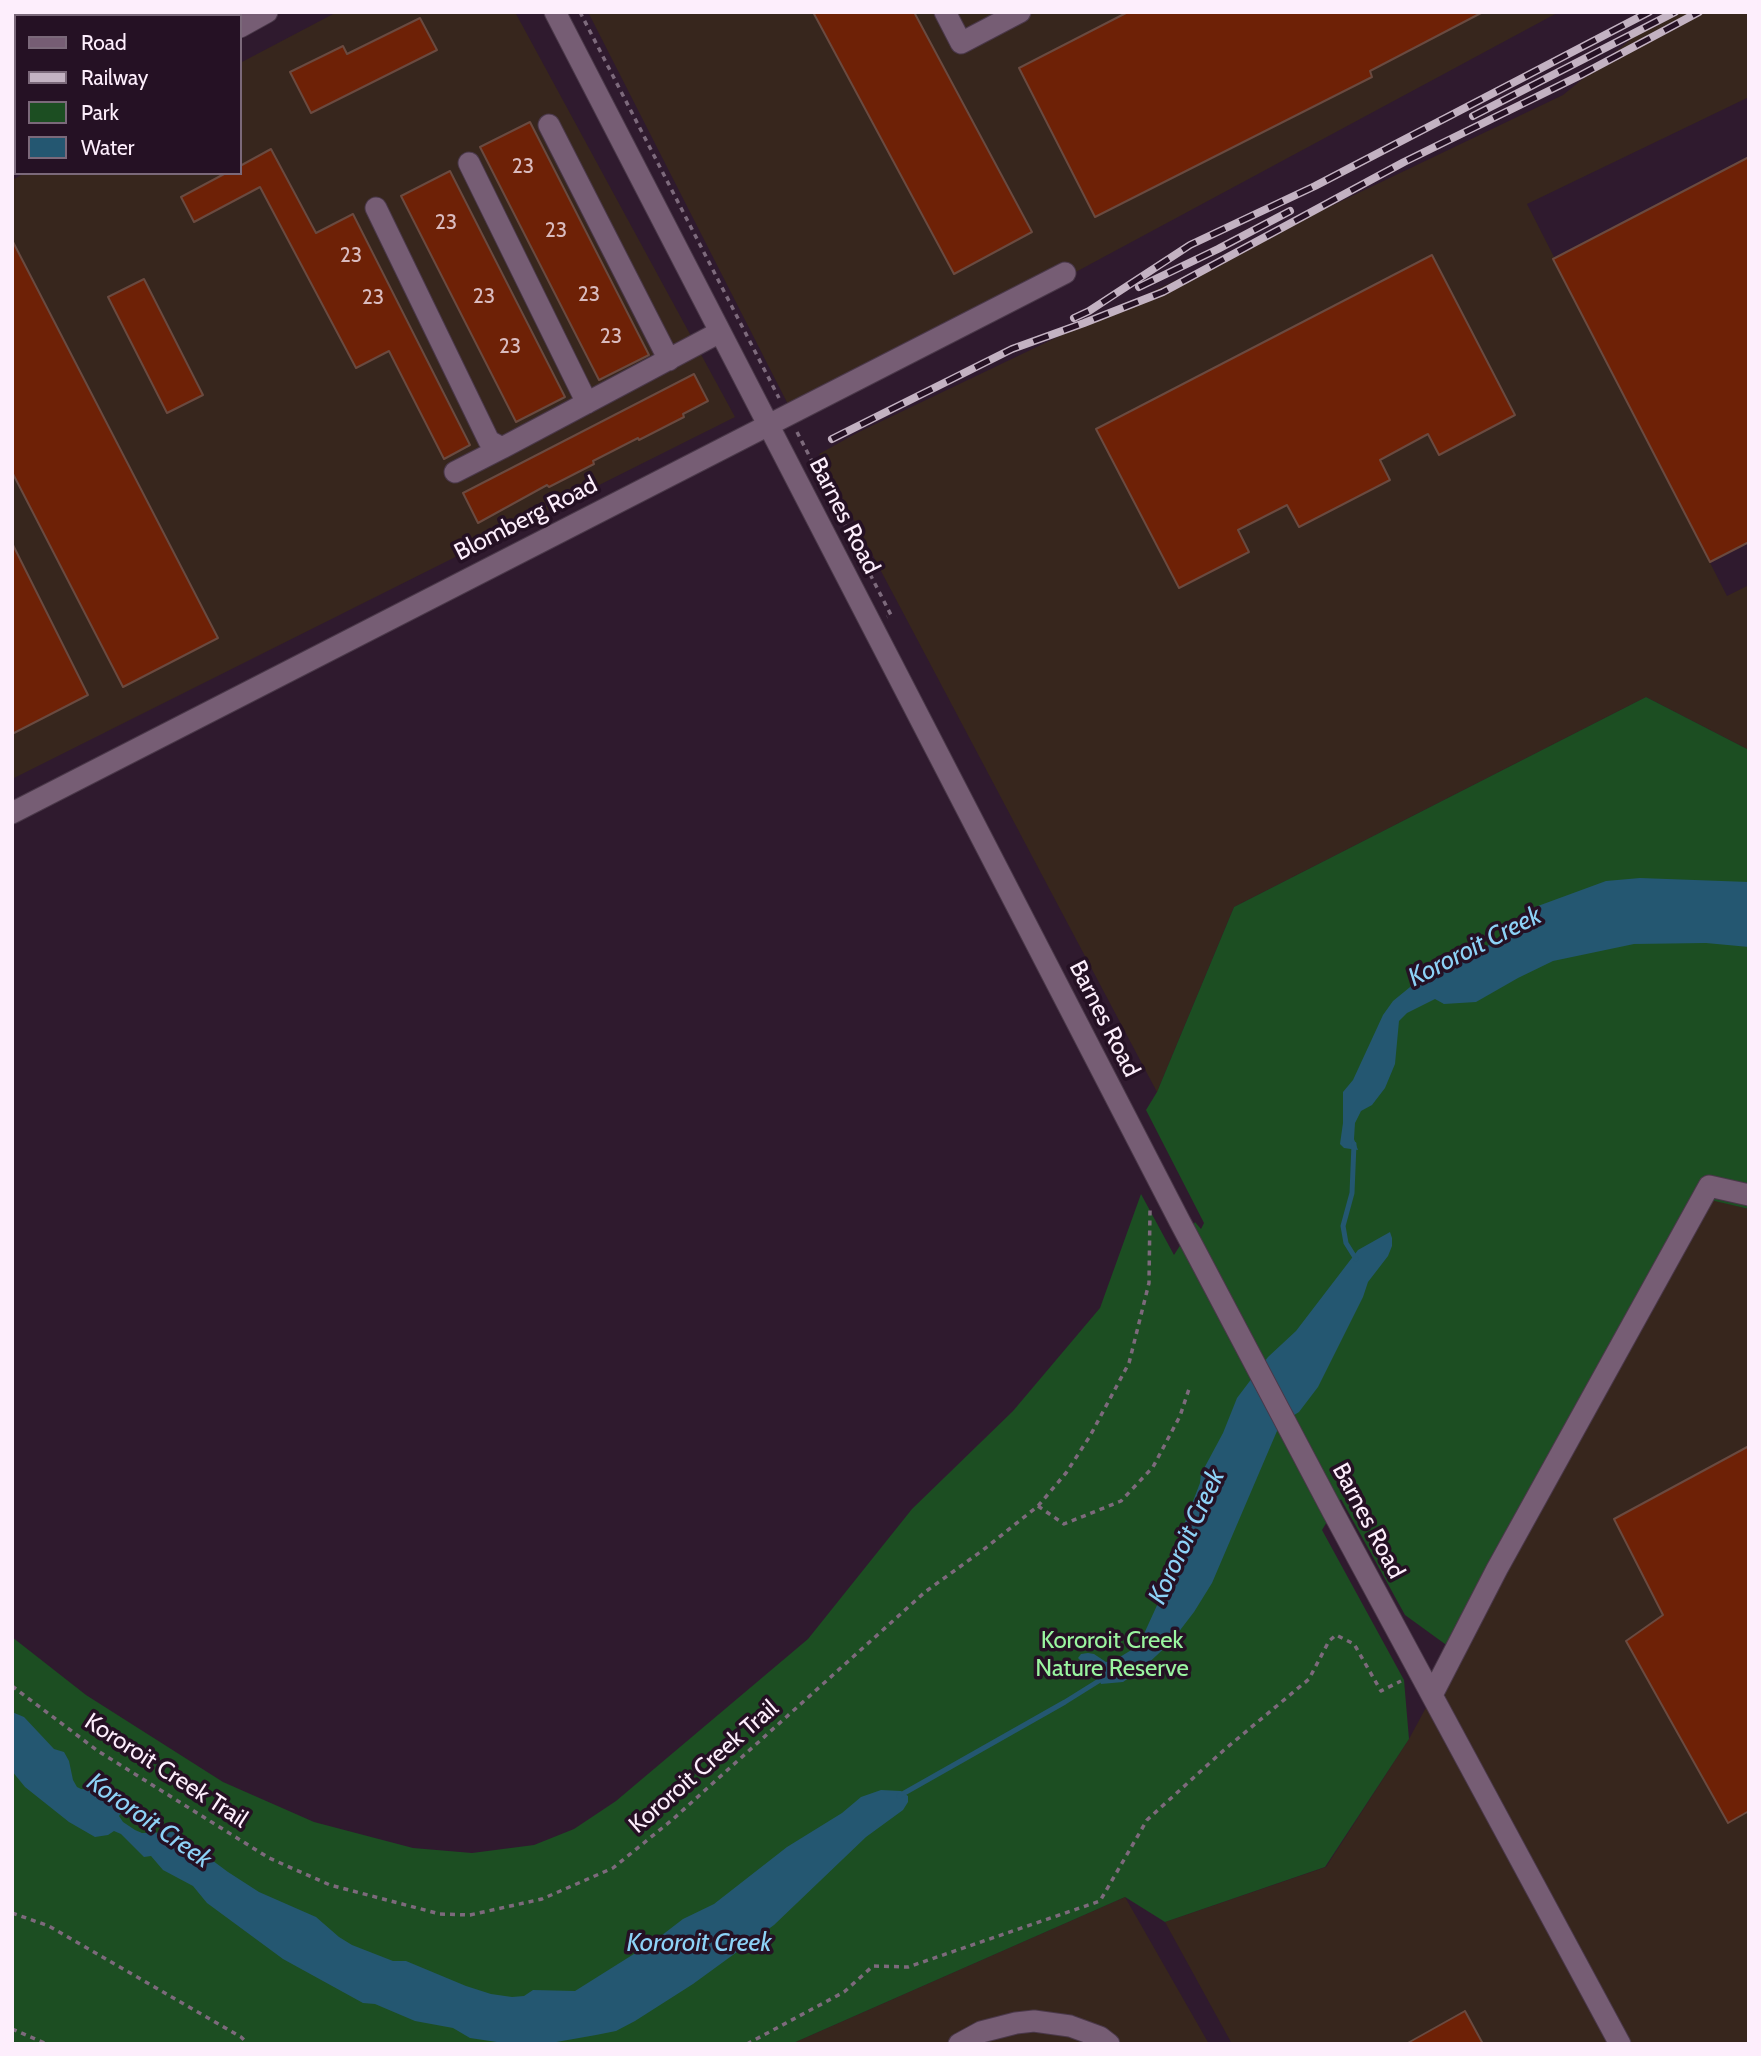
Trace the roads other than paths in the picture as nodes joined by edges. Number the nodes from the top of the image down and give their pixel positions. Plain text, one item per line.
1 (267, 12) edge
2 (555, 12) edge
3 (945, 12) edge
4 (1020, 12) edge
5 (242, 26) edge
6 (549, 125) dead end
7 (469, 163) dead end
8 (376, 208) dead end
9 (1065, 273) dead end
10 (720, 332) junction
11 (669, 360) junction
12 (587, 403) junction
13 (768, 424) junction
14 (502, 448) junction
15 (456, 472) dead end
16 (12, 813) edge
17 (1749, 1195) edge
18 (1433, 1695) junction
19 (958, 2044) edge
20 (1109, 2044) edge
21 (1620, 2044) edge

1 - 5 street
2 - 10 street, Barnes Road
3 - 4 street
6 - 11 street
7 - 12 street
8 - 14 street
9 - 13 street, Blomberg Road
10 - 11 street
10 - 13 street, Barnes Road
11 - 12 street
12 - 14 street
13 - 16 street, Blomberg Road
13 - 18 street, Barnes Road
14 - 15 street
17 - 18 street
18 - 21 street, Barnes Road
19 - 20 street

